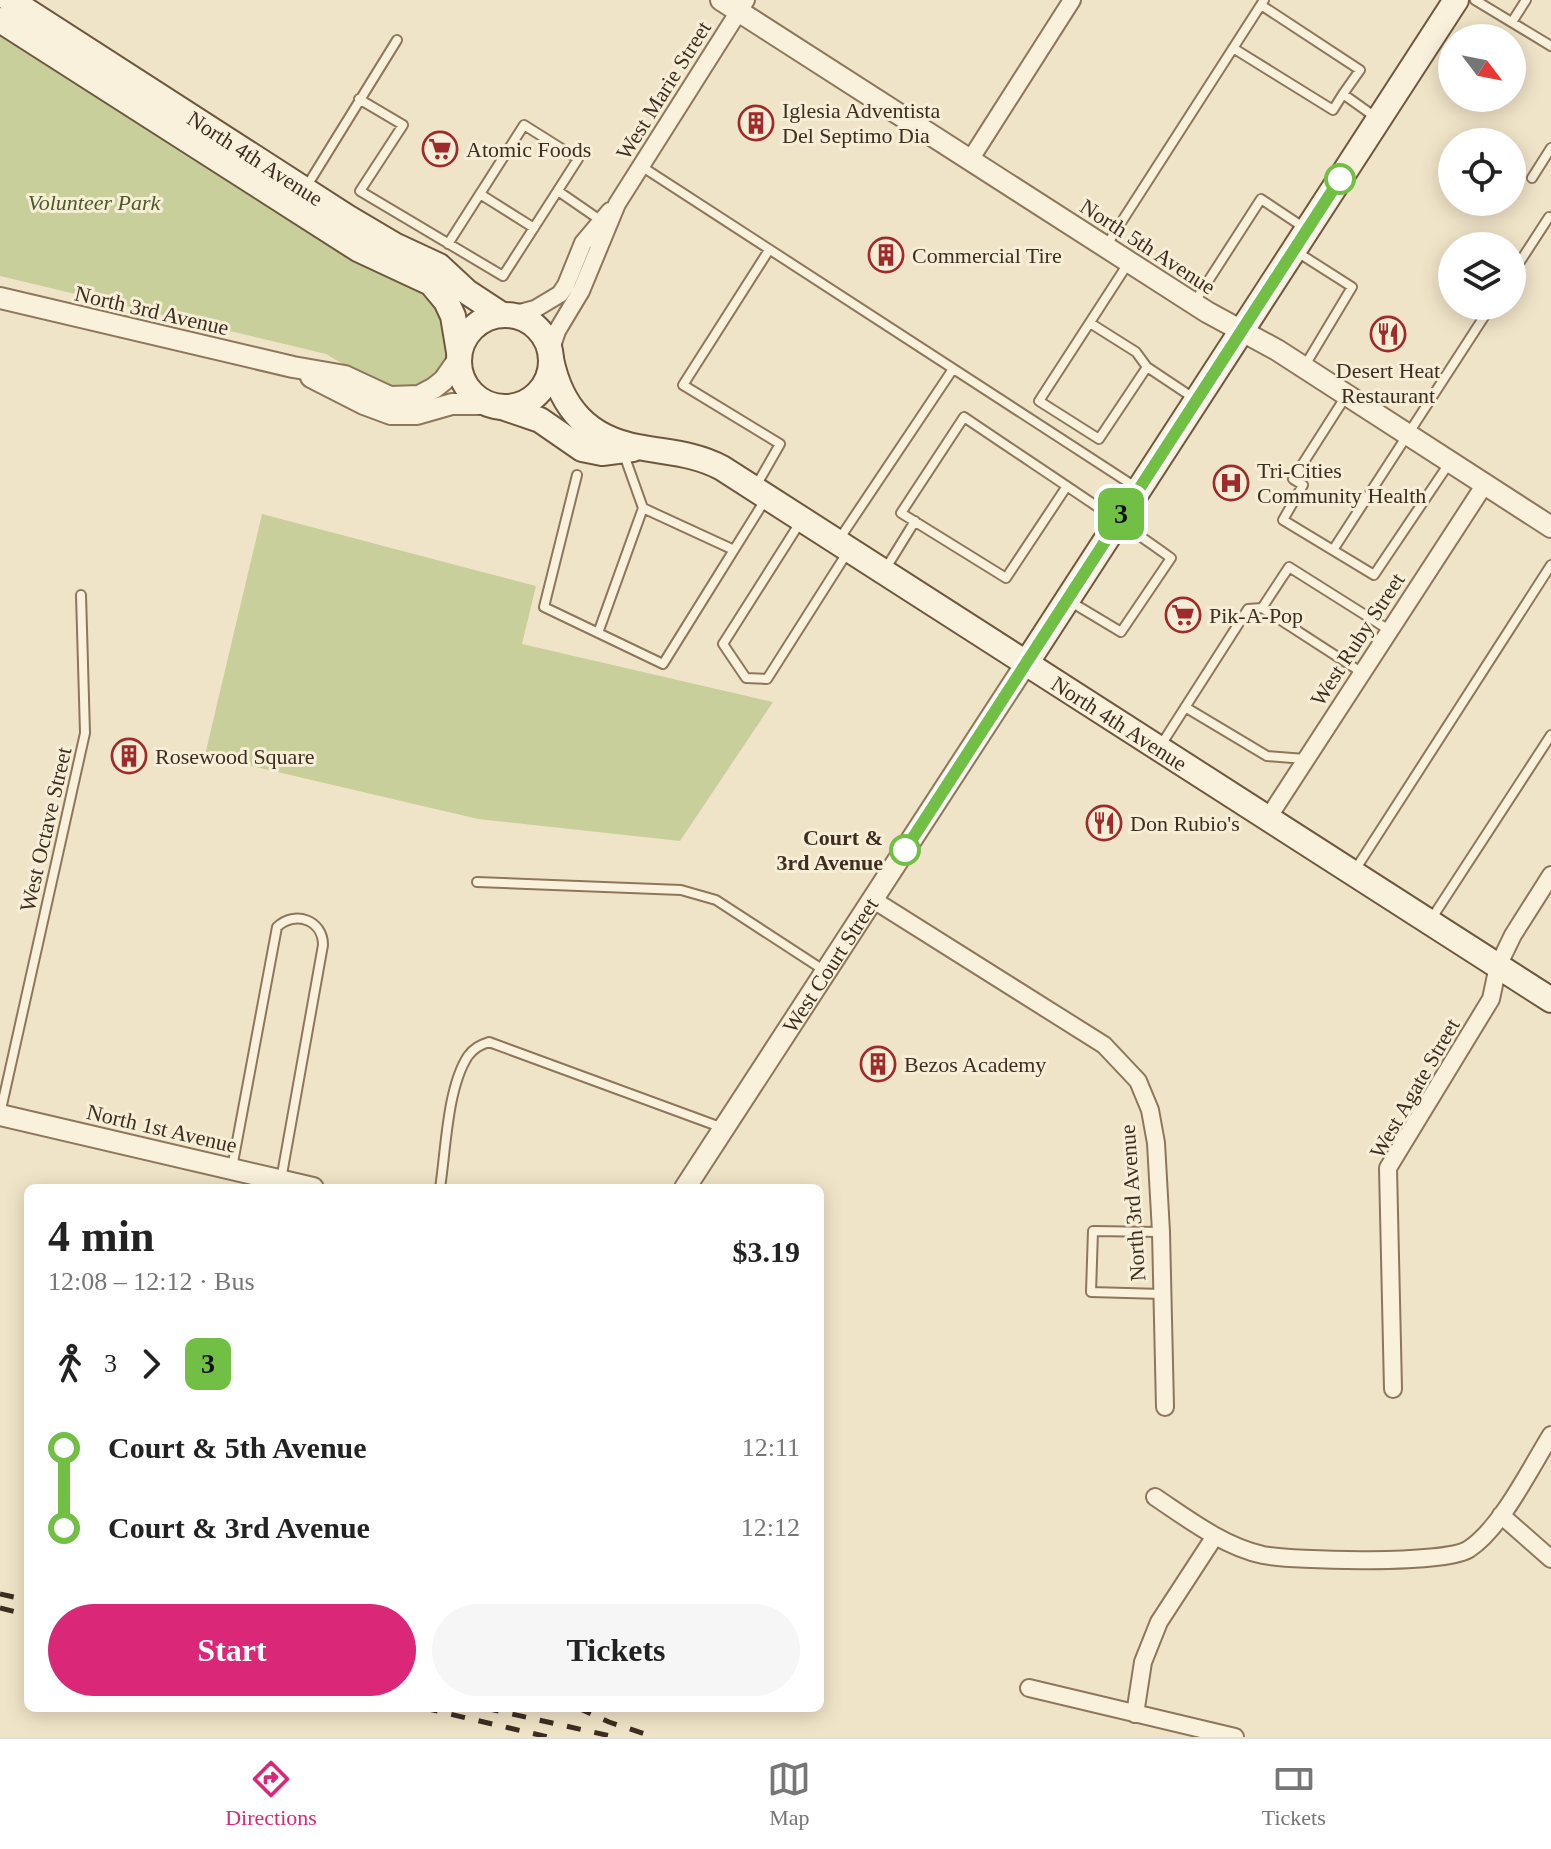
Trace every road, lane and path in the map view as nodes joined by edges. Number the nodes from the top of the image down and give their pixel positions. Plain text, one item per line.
1 (10, 0) edge
2 (721, 0) edge
3 (1072, 0) edge
4 (1456, 0) edge
5 (1475, 0) edge
6 (1526, 0) edge
7 (1262, 2) edge
8 (742, 6) edge
9 (0, 20) edge
10 (1512, 22) junction
11 (397, 40) dead end
12 (1551, 46) edge
13 (1233, 48) junction
14 (1343, 94) junction
15 (359, 99) junction
16 (1378, 120) junction
17 (1551, 148) edge
18 (970, 160) junction
19 (641, 166) junction
20 (1532, 178) dead end
21 (558, 191) junction
22 (480, 194) junction
23 (299, 198) junction
24 (617, 204) junction
25 (1549, 217) dead end
26 (600, 220) junction
27 (534, 228) junction
28 (1300, 240) junction
29 (448, 244) junction
30 (1105, 247) junction
31 (769, 250) junction
32 (1526, 252) edge
33 (1129, 262) junction
34 (0, 298) edge
35 (1194, 304) junction
36 (507, 315) junction
37 (1482, 320) edge
38 (1090, 323) junction
39 (1241, 331) junction
40 (459, 356) junction
41 (551, 356) junction
42 (293, 367) junction
43 (1147, 367) junction
44 (1304, 368) junction
45 (953, 369) junction
46 (1346, 395) junction
47 (1196, 400) junction
48 (494, 405) junction
49 (1407, 434) junction
50 (631, 449) junction
51 (1450, 462) junction
52 (577, 475) dead end
53 (1485, 484) junction
54 (1067, 486) junction
55 (1138, 489) junction
56 (761, 492) junction
57 (643, 508) junction
58 (802, 519) junction
59 (1118, 520) junction
60 (915, 521) junction
61 (1551, 527) edge
62 (844, 545) junction
63 (734, 550) junction
64 (1333, 550) junction
65 (1551, 565) edge
66 (884, 571) junction
67 (81, 595) dead end
68 (1067, 600) junction
69 (1262, 608) junction
70 (1389, 630) junction
71 (598, 633) junction
72 (1027, 662) junction
73 (1361, 672) junction
74 (1185, 707) junction
75 (1551, 735) edge
76 (1159, 748) junction
77 (1306, 759) junction
78 (1268, 818) junction
79 (1353, 873) junction
80 (1551, 875) edge
81 (477, 882) dead end
82 (872, 899) junction
83 (1429, 921) junction
84 (1498, 966) junction
85 (826, 971) junction
86 (1551, 1000) edge
87 (0, 1115) edge
88 (724, 1128) junction
89 (232, 1169) junction
90 (281, 1181) junction
91 (295, 1184) edge
92 (441, 1184) edge
93 (688, 1184) edge
94 (1161, 1232) junction
95 (1162, 1294) junction
96 (1393, 1389) dead end
97 (1165, 1407) dead end
98 (1551, 1435) edge
99 (1155, 1497) dead end
100 (1501, 1515) junction
101 (1215, 1536) junction
102 (1551, 1559) edge
103 (1029, 1688) dead end
104 (1135, 1714) junction
105 (1235, 1737) edge

1 - 23 main road, North 4th Avenue
2 - 8 street, North 5th Avenue
3 - 18 street
4 - 16 main road
5 - 10 lane
6 - 10 lane
7 - 13 lane
7 - 14 lane
8 - 18 street, North 5th Avenue
8 - 19 street, West Marie Street
9 - 23 main road, North 4th Avenue
10 - 12 lane
11 - 15 lane
13 - 14 lane
13 - 30 lane
14 - 16 lane
15 - 23 lane
15 - 29 lane
16 - 28 main road
17 - 20 lane
18 - 30 street, North 5th Avenue
19 - 24 street, West Marie Street
19 - 31 lane
21 - 22 lane
21 - 26 lane
21 - 27 lane
22 - 27 lane
22 - 29 lane
23 - 36 main road, North 4th Avenue
23 - 40 main road, North 4th Avenue
24 - 26 street, West Marie Street
24 - 41 street, West Marie Street
25 - 32 lane
26 - 36 street, West Marie Street
27 - 29 lane
28 - 35 lane
28 - 39 main road
28 - 44 lane
30 - 33 street, North 5th Avenue
31 - 45 lane
31 - 56 lane
33 - 35 street, North 5th Avenue
33 - 38 lane
34 - 42 street, North 3rd Avenue
35 - 39 street, North 5th Avenue
36 - 40 main road
36 - 41 main road
37 - 49 lane
38 - 43 lane
38 - 43 lane
39 - 44 street, North 5th Avenue
39 - 47 main road
40 - 42 street, North 3rd Avenue
40 - 48 main road
41 - 48 main road
41 - 50 main road, North 4th Avenue
42 - 48 street, North 3rd Avenue
43 - 47 lane
44 - 46 street, North 5th Avenue
45 - 55 lane
45 - 62 lane
46 - 49 street, North 5th Avenue
46 - 64 lane
47 - 55 main road
48 - 50 main road, North 4th Avenue
49 - 51 street, North 5th Avenue
49 - 64 lane
50 - 56 main road, North 4th Avenue
50 - 57 lane
51 - 53 street, North 5th Avenue
51 - 64 lane
52 - 71 lane
53 - 61 street, North 5th Avenue
53 - 70 street, West Ruby Street
54 - 59 lane
54 - 60 lane
54 - 60 lane
55 - 59 main road
56 - 58 main road, North 4th Avenue
56 - 63 lane
57 - 63 lane
57 - 71 lane
58 - 62 main road, North 4th Avenue
58 - 62 lane
59 - 68 main road
59 - 68 lane
60 - 66 lane
62 - 66 main road, North 4th Avenue
63 - 71 lane
65 - 79 lane
66 - 72 main road, North 4th Avenue
67 - 87 lane, West Octave Street
68 - 72 main road
69 - 70 lane
69 - 73 lane
69 - 74 lane
70 - 73 street, West Ruby Street
72 - 76 main road, North 4th Avenue
72 - 82 street, West Court Street
73 - 77 street, West Ruby Street
74 - 76 lane
74 - 77 lane
75 - 83 lane
76 - 78 main road, North 4th Avenue
77 - 78 street, West Ruby Street
78 - 79 main road, North 4th Avenue
79 - 83 main road, North 4th Avenue
80 - 84 street, West Agate Street
81 - 85 lane
82 - 85 street, West Court Street
82 - 94 street, North 3rd Avenue
83 - 84 main road, North 4th Avenue
84 - 86 main road, North 4th Avenue
84 - 96 street, West Agate Street
85 - 88 street, West Court Street
87 - 89 street, North 1st Avenue
88 - 92 lane
88 - 93 street, West Court Street
89 - 90 street, North 1st Avenue
89 - 90 lane
90 - 91 street, North 1st Avenue
94 - 95 street, North 3rd Avenue
94 - 95 lane
95 - 97 street, North 3rd Avenue
98 - 100 street
99 - 101 street
100 - 101 street
100 - 102 street
101 - 104 street
103 - 104 street
104 - 105 street

